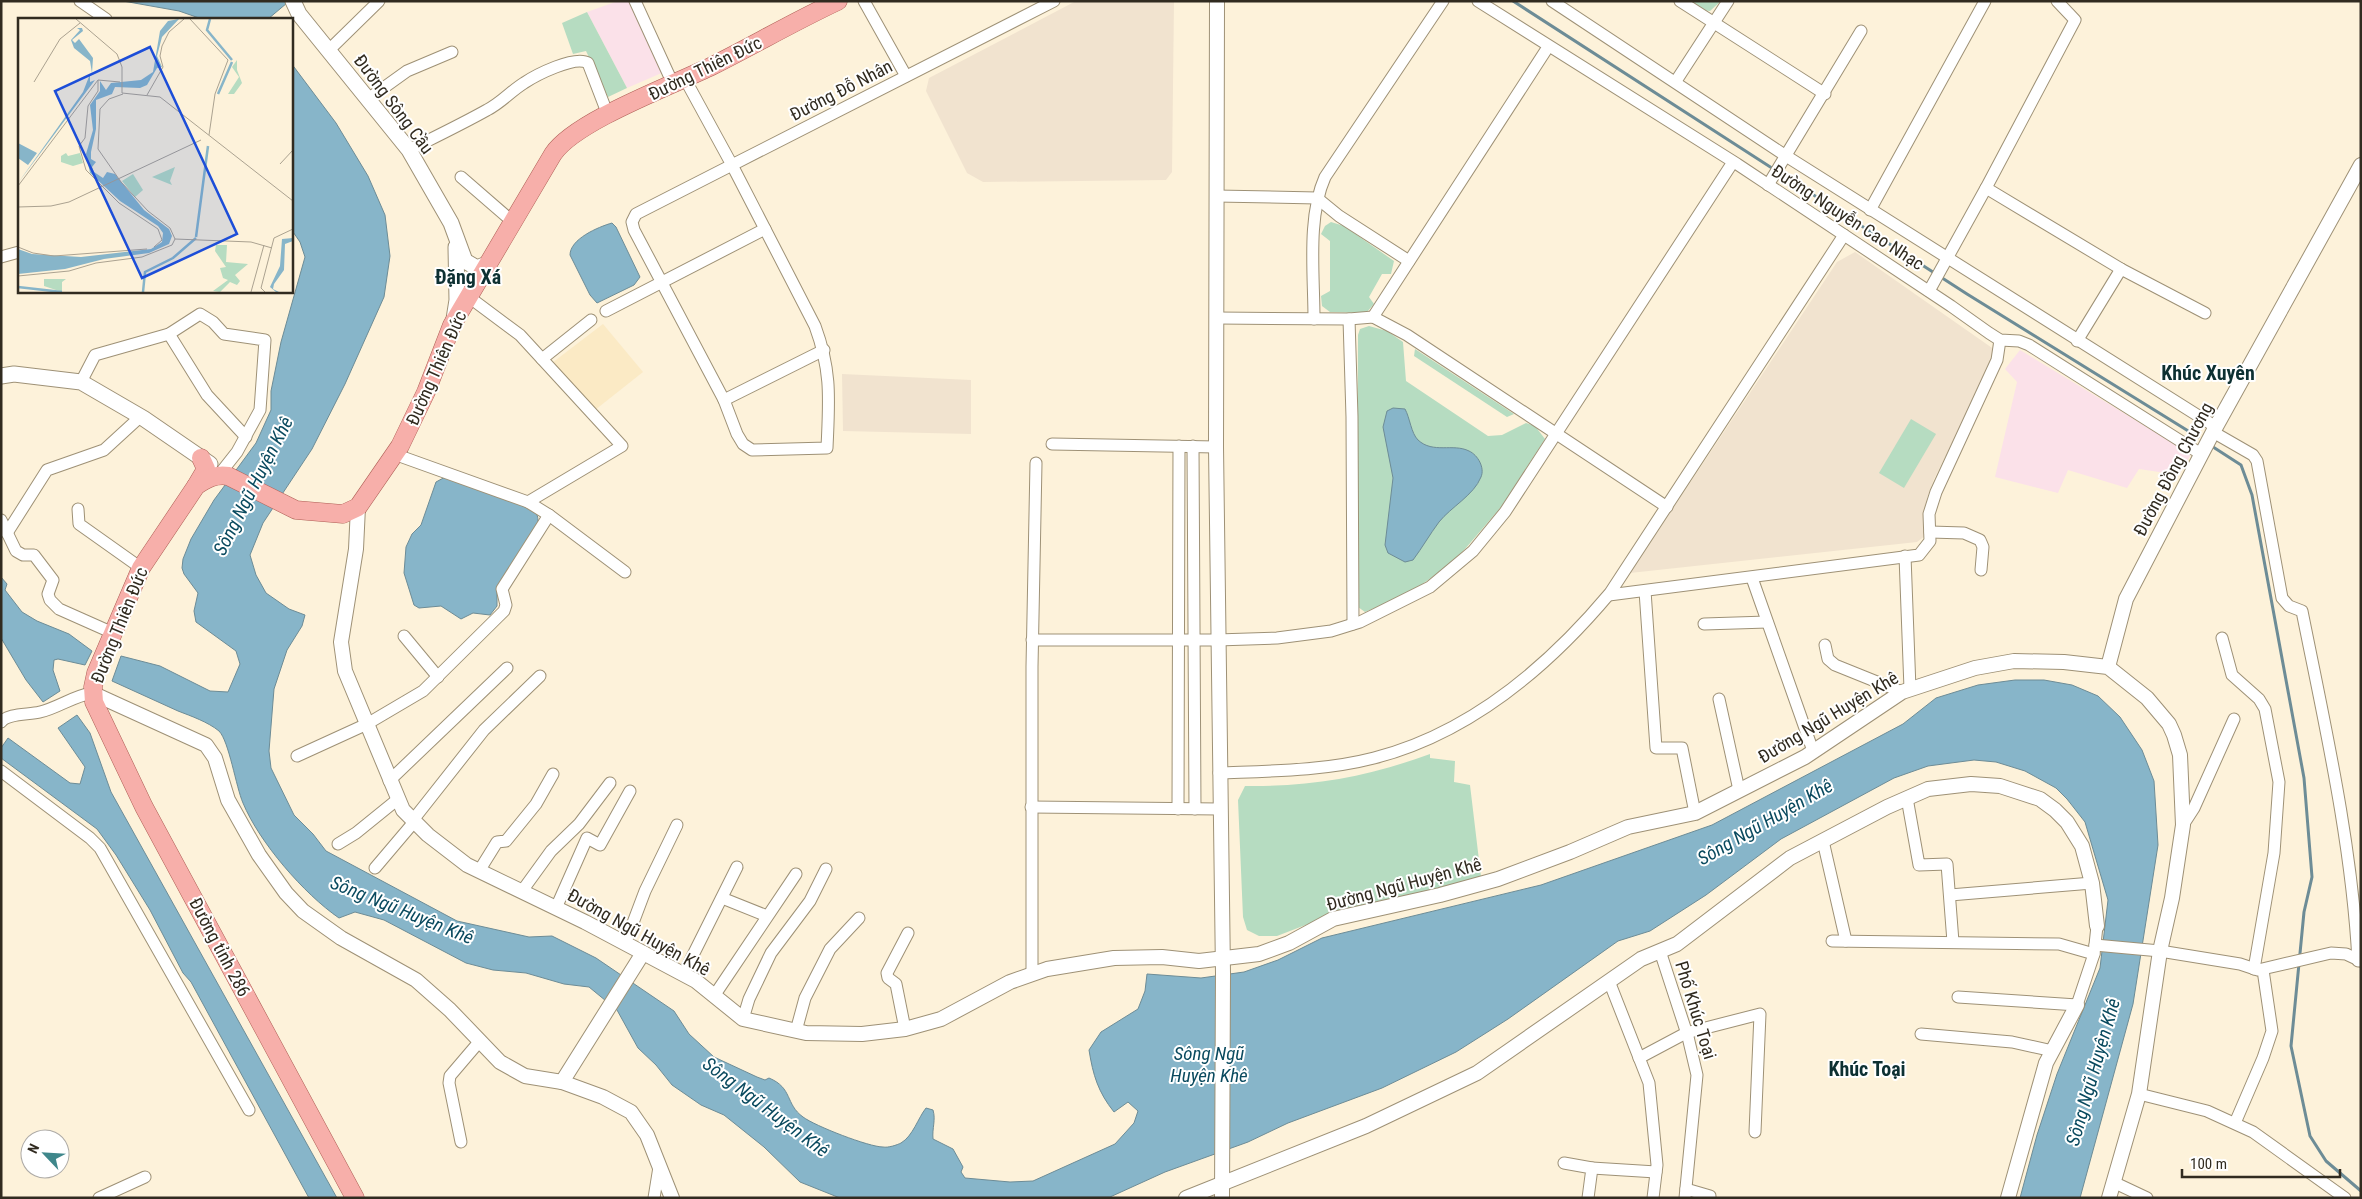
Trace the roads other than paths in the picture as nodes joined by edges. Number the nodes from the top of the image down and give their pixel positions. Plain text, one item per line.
1 (80, 1) edge
2 (293, 1) edge
3 (379, 1) edge
4 (634, 1) edge
5 (838, 1) edge
6 (864, 1) edge
7 (1054, 1) edge
8 (1217, 1) edge
9 (1442, 1) edge
10 (1478, 1) edge
11 (1552, 1) edge
12 (1680, 1) edge
13 (1728, 1) edge
14 (1985, 1) edge
15 (2057, 1) edge
16 (105, 18) edge
17 (1714, 23) junction
18 (1861, 31) dead end
19 (1548, 47) junction
20 (329, 50) junction
21 (452, 52) dead end
22 (906, 76) junction
23 (679, 81) junction
24 (1676, 81) junction
25 (1825, 94) junction
26 (368, 99) junction
27 (608, 115) junction
28 (409, 150) junction
29 (1785, 157) junction
30 (1733, 162) junction
31 (732, 165) junction
32 (2361, 165) edge
33 (462, 177) dead end
34 (1770, 182) junction
35 (1986, 188) junction
36 (1216, 196) junction
37 (1316, 198) junction
38 (1870, 210) junction
39 (514, 222) junction
40 (765, 229) junction
41 (456, 235) junction
42 (1844, 235) junction
43 (18, 252) edge
44 (1, 256) edge
45 (1409, 261) junction
46 (1946, 261) junction
47 (489, 263) junction
48 (2121, 269) junction
49 (660, 281) junction
50 (1931, 288) junction
51 (469, 297) junction
52 (606, 311) dead end
53 (2205, 313) dead end
54 (1373, 317) junction
55 (1217, 318) junction
56 (1314, 319) junction
57 (1349, 319) junction
58 (591, 320) dead end
59 (452, 325) junction
60 (169, 334) junction
61 (2000, 340) junction
62 (2077, 340) junction
63 (824, 350) junction
64 (542, 359) junction
65 (1, 376) edge
66 (81, 382) junction
67 (724, 400) junction
68 (140, 417) junction
69 (1555, 434) junction
70 (246, 437) junction
71 (2209, 439) junction
72 (1052, 444) dead end
73 (1179, 446) junction
74 (1194, 446) junction
75 (1216, 447) junction
76 (394, 454) junction
77 (201, 458) junction
78 (1036, 463) dead end
79 (225, 474) junction
80 (196, 486) junction
81 (528, 502) junction
82 (358, 507) junction
83 (1667, 507) junction
84 (78, 509) dead end
85 (549, 514) junction
86 (1, 520) edge
87 (1930, 532) junction
88 (8, 533) junction
89 (1906, 556) junction
90 (141, 568) junction
91 (1981, 570) dead end
92 (625, 572) dead end
93 (1752, 578) junction
94 (1646, 590) junction
95 (1609, 595) junction
96 (1767, 622) junction
97 (1353, 624) junction
98 (1704, 624) dead end
99 (113, 633) junction
100 (404, 636) dead end
101 (2222, 638) dead end
102 (1032, 640) junction
103 (1179, 640) junction
104 (1194, 640) junction
105 (1217, 640) junction
106 (1825, 645) dead end
107 (2108, 666) junction
108 (507, 668) dead end
109 (540, 676) dead end
110 (438, 677) junction
111 (1906, 691) junction
112 (92, 693) junction
113 (1719, 699) dead end
114 (2234, 720) dead end
115 (2, 721) edge
116 (367, 724) junction
117 (1813, 751) junction
118 (297, 756) dead end
119 (1, 771) edge
120 (1219, 773) junction
121 (553, 774) dead end
122 (389, 781) junction
123 (610, 783) dead end
124 (1739, 790) junction
125 (630, 791) dead end
126 (1907, 798) junction
127 (398, 799) junction
128 (1031, 807) junction
129 (1178, 808) junction
130 (1195, 809) junction
131 (1219, 809) junction
132 (1694, 813) junction
133 (414, 821) junction
134 (677, 825) dead end
135 (2183, 825) junction
136 (1823, 840) junction
137 (338, 844) dead end
138 (738, 866) dead end
139 (375, 868) dead end
140 (826, 869) dead end
141 (478, 870) junction
142 (796, 874) dead end
143 (2092, 882) junction
144 (522, 891) junction
145 (1950, 895) junction
146 (722, 898) junction
147 (556, 908) junction
148 (767, 916) junction
149 (859, 918) dead end
150 (2098, 926) joint
151 (908, 933) dead end
152 (1832, 941) dead end
153 (1846, 941) junction
154 (1953, 942) junction
155 (626, 944) junction
156 (2095, 949) junction
157 (2160, 951) junction
158 (1660, 952) junction
159 (641, 958) junction
160 (2359, 961) edge
161 (1222, 966) junction
162 (2263, 969) junction
163 (1032, 974) junction
164 (684, 975) junction
165 (1609, 981) junction
166 (714, 996) junction
167 (1958, 997) dead end
168 (2077, 1005) junction
169 (743, 1019) junction
170 (905, 1028) junction
171 (796, 1031) junction
172 (1686, 1032) junction
173 (1921, 1034) dead end
174 (480, 1042) junction
175 (2053, 1051) junction
176 (1639, 1058) junction
177 (562, 1082) junction
178 (2139, 1094) junction
179 (249, 1110) dead end
180 (2235, 1123) junction
181 (1755, 1132) dead end
182 (461, 1142) dead end
183 (1564, 1163) dead end
184 (659, 1167) junction
185 (1592, 1168) junction
186 (1656, 1172) junction
187 (145, 1177) dead end
188 (1222, 1182) junction
189 (2113, 1182) junction
190 (1686, 1193) edge
191 (99, 1198) edge
192 (355, 1198) edge
193 (654, 1198) edge
194 (672, 1198) edge
195 (1186, 1198) edge
196 (1222, 1198) edge
197 (1588, 1198) edge
198 (1653, 1198) edge
199 (1710, 1198) edge
200 (2008, 1198) edge
201 (2109, 1198) edge
202 (2147, 1198) edge
203 (2345, 1198) edge

1 - 16 street
2 - 20 main road, Đường Sông Cầu
3 - 20 street
4 - 23 street
5 - 23 main road, Đường Thiên Đức
6 - 22 street
7 - 22 street, Đường Đỗ Nhân
8 - 36 street
9 - 37 street
10 - 19 street, Đường Nguyễn Cao Nhạc
11 - 24 street
12 - 17 street
13 - 17 street
14 - 38 street
15 - 35 street
17 - 24 street
17 - 25 street
18 - 25 street
19 - 30 street, Đường Nguyễn Cao Nhạc
19 - 45 street
20 - 26 main road, Đường Sông Cầu
21 - 26 street
22 - 31 street, Đường Đỗ Nhân
23 - 27 main road, Đường Thiên Đức
23 - 31 street
24 - 29 street
25 - 29 street
26 - 28 main road, Đường Sông Cầu
27 - 28 street
27 - 39 main road, Đường Thiên Đức
28 - 41 main road, Đường Sông Cầu
29 - 34 street
29 - 38 street
30 - 34 street, Đường Nguyễn Cao Nhạc
30 - 69 street
31 - 40 street
31 - 49 street, Đường Đỗ Nhân
32 - 71 street, Đường Đồng Chương
33 - 39 street
34 - 42 street, Đường Nguyễn Cao Nhạc
35 - 46 street
35 - 48 street
36 - 37 street
36 - 55 street
37 - 45 street
37 - 56 street
38 - 46 street
39 - 47 main road, Đường Thiên Đức
40 - 49 street
40 - 63 street
41 - 47 main road, Đường Sông Cầu
41 - 59 main road, Đường Sông Cầu
42 - 50 street, Đường Nguyễn Cao Nhạc
42 - 83 street
43 - 44 street
45 - 54 street
46 - 50 street
46 - 62 street
47 - 51 main road, Đường Thiên Đức
48 - 53 street
48 - 62 street
49 - 52 street
49 - 67 street
50 - 61 street, Đường Nguyễn Cao Nhạc
51 - 59 main road, Đường Thiên Đức
51 - 64 street
54 - 57 street
54 - 69 street
55 - 56 street
55 - 75 street
56 - 57 street
57 - 97 street
58 - 64 street
59 - 76 main road, Đường Thiên Đức
60 - 66 street
60 - 70 street
60 - 70 street
61 - 71 street, Đường Nguyễn Cao Nhạc
61 - 87 street
62 - 71 street
63 - 67 street
63 - 67 street
64 - 81 street
65 - 66 main road
66 - 68 main road
68 - 77 main road
68 - 88 street
69 - 83 street
69 - 97 street
70 - 79 street
71 - 107 street, Đường Đồng Chương
71 - 160 street
72 - 73 street
73 - 74 street
73 - 103 street
74 - 75 street
74 - 104 street
75 - 105 street
76 - 81 street
76 - 82 main road, Đường Thiên Đức
77 - 79 main road
77 - 80 main road
78 - 102 street
79 - 80 main road
79 - 82 main road
80 - 90 main road, Đường Thiên Đức
81 - 85 street
82 - 116 street, Đường Ngũ Huyện Khê
83 - 95 street
84 - 90 street
85 - 92 street
85 - 110 street
86 - 88 street
87 - 89 street
87 - 91 street
88 - 99 street
89 - 93 street
89 - 111 street
90 - 99 main road, Đường Thiên Đức
93 - 94 street
93 - 96 street
94 - 95 street
94 - 132 street
95 - 120 street
96 - 98 street
96 - 117 street
97 - 105 street
99 - 112 main road, Đường Thiên Đức
100 - 110 street
101 - 162 street
102 - 103 street
102 - 128 street
103 - 104 street
103 - 129 street
104 - 105 street
104 - 130 street
105 - 120 street
106 - 111 street
107 - 111 street, Đường Ngũ Huyện Khê
107 - 135 street
108 - 122 street
109 - 133 street
110 - 116 street
111 - 117 street, Đường Ngũ Huyện Khê
112 - 115 street
112 - 174 street
112 - 192 main road, Đường tỉnh 286
113 - 124 street
114 - 135 street
116 - 118 street
116 - 122 street, Đường Ngũ Huyện Khê
117 - 124 street, Đường Ngũ Huyện Khê
119 - 179 street
120 - 131 street
121 - 141 street
122 - 127 street, Đường Ngũ Huyện Khê
123 - 144 street
124 - 132 street, Đường Ngũ Huyện Khê
125 - 147 street
126 - 136 street
126 - 143 street
126 - 145 street
127 - 133 street, Đường Ngũ Huyện Khê
127 - 137 street
128 - 129 street
128 - 163 street
129 - 130 street
130 - 131 street
131 - 161 street
132 - 161 street, Đường Ngũ Huyện Khê
133 - 139 street
133 - 141 street, Đường Ngũ Huyện Khê
134 - 155 street
135 - 157 street
136 - 153 street
136 - 158 street
138 - 146 street
140 - 169 street
141 - 144 street, Đường Ngũ Huyện Khê
142 - 148 street
143 - 145 street
143 - 150 street
144 - 147 street, Đường Ngũ Huyện Khê
145 - 154 street
146 - 148 street
146 - 164 street
147 - 155 street, Đường Ngũ Huyện Khê
148 - 166 street
149 - 171 street
150 - 156 street
151 - 170 street
152 - 153 street
153 - 154 street
154 - 156 street
155 - 159 street, Đường Ngũ Huyện Khê
156 - 157 street
156 - 168 street
157 - 162 street
157 - 178 street
158 - 165 street
158 - 172 street, Phố Khúc Toại
159 - 164 street, Đường Ngũ Huyện Khê
159 - 177 street
160 - 162 street
161 - 163 street, Đường Ngũ Huyện Khê
161 - 188 street
162 - 180 street
163 - 170 street, Đường Ngũ Huyện Khê
164 - 166 street, Đường Ngũ Huyện Khê
165 - 176 street
165 - 188 street
166 - 169 street, Đường Ngũ Huyện Khê
167 - 168 street
168 - 175 street
169 - 171 street, Đường Ngũ Huyện Khê
170 - 171 street, Đường Ngũ Huyện Khê
172 - 176 street
172 - 181 street
172 - 190 street, Phố Khúc Toại
173 - 175 street
174 - 177 street
174 - 182 street
175 - 200 street
176 - 186 street
177 - 184 street
178 - 180 street
178 - 189 street
180 - 203 street
183 - 185 street
184 - 193 street
184 - 194 street
185 - 186 street
185 - 197 street
186 - 198 street
187 - 191 street
188 - 195 street
188 - 196 street
189 - 201 street
189 - 202 street
190 - 199 street

